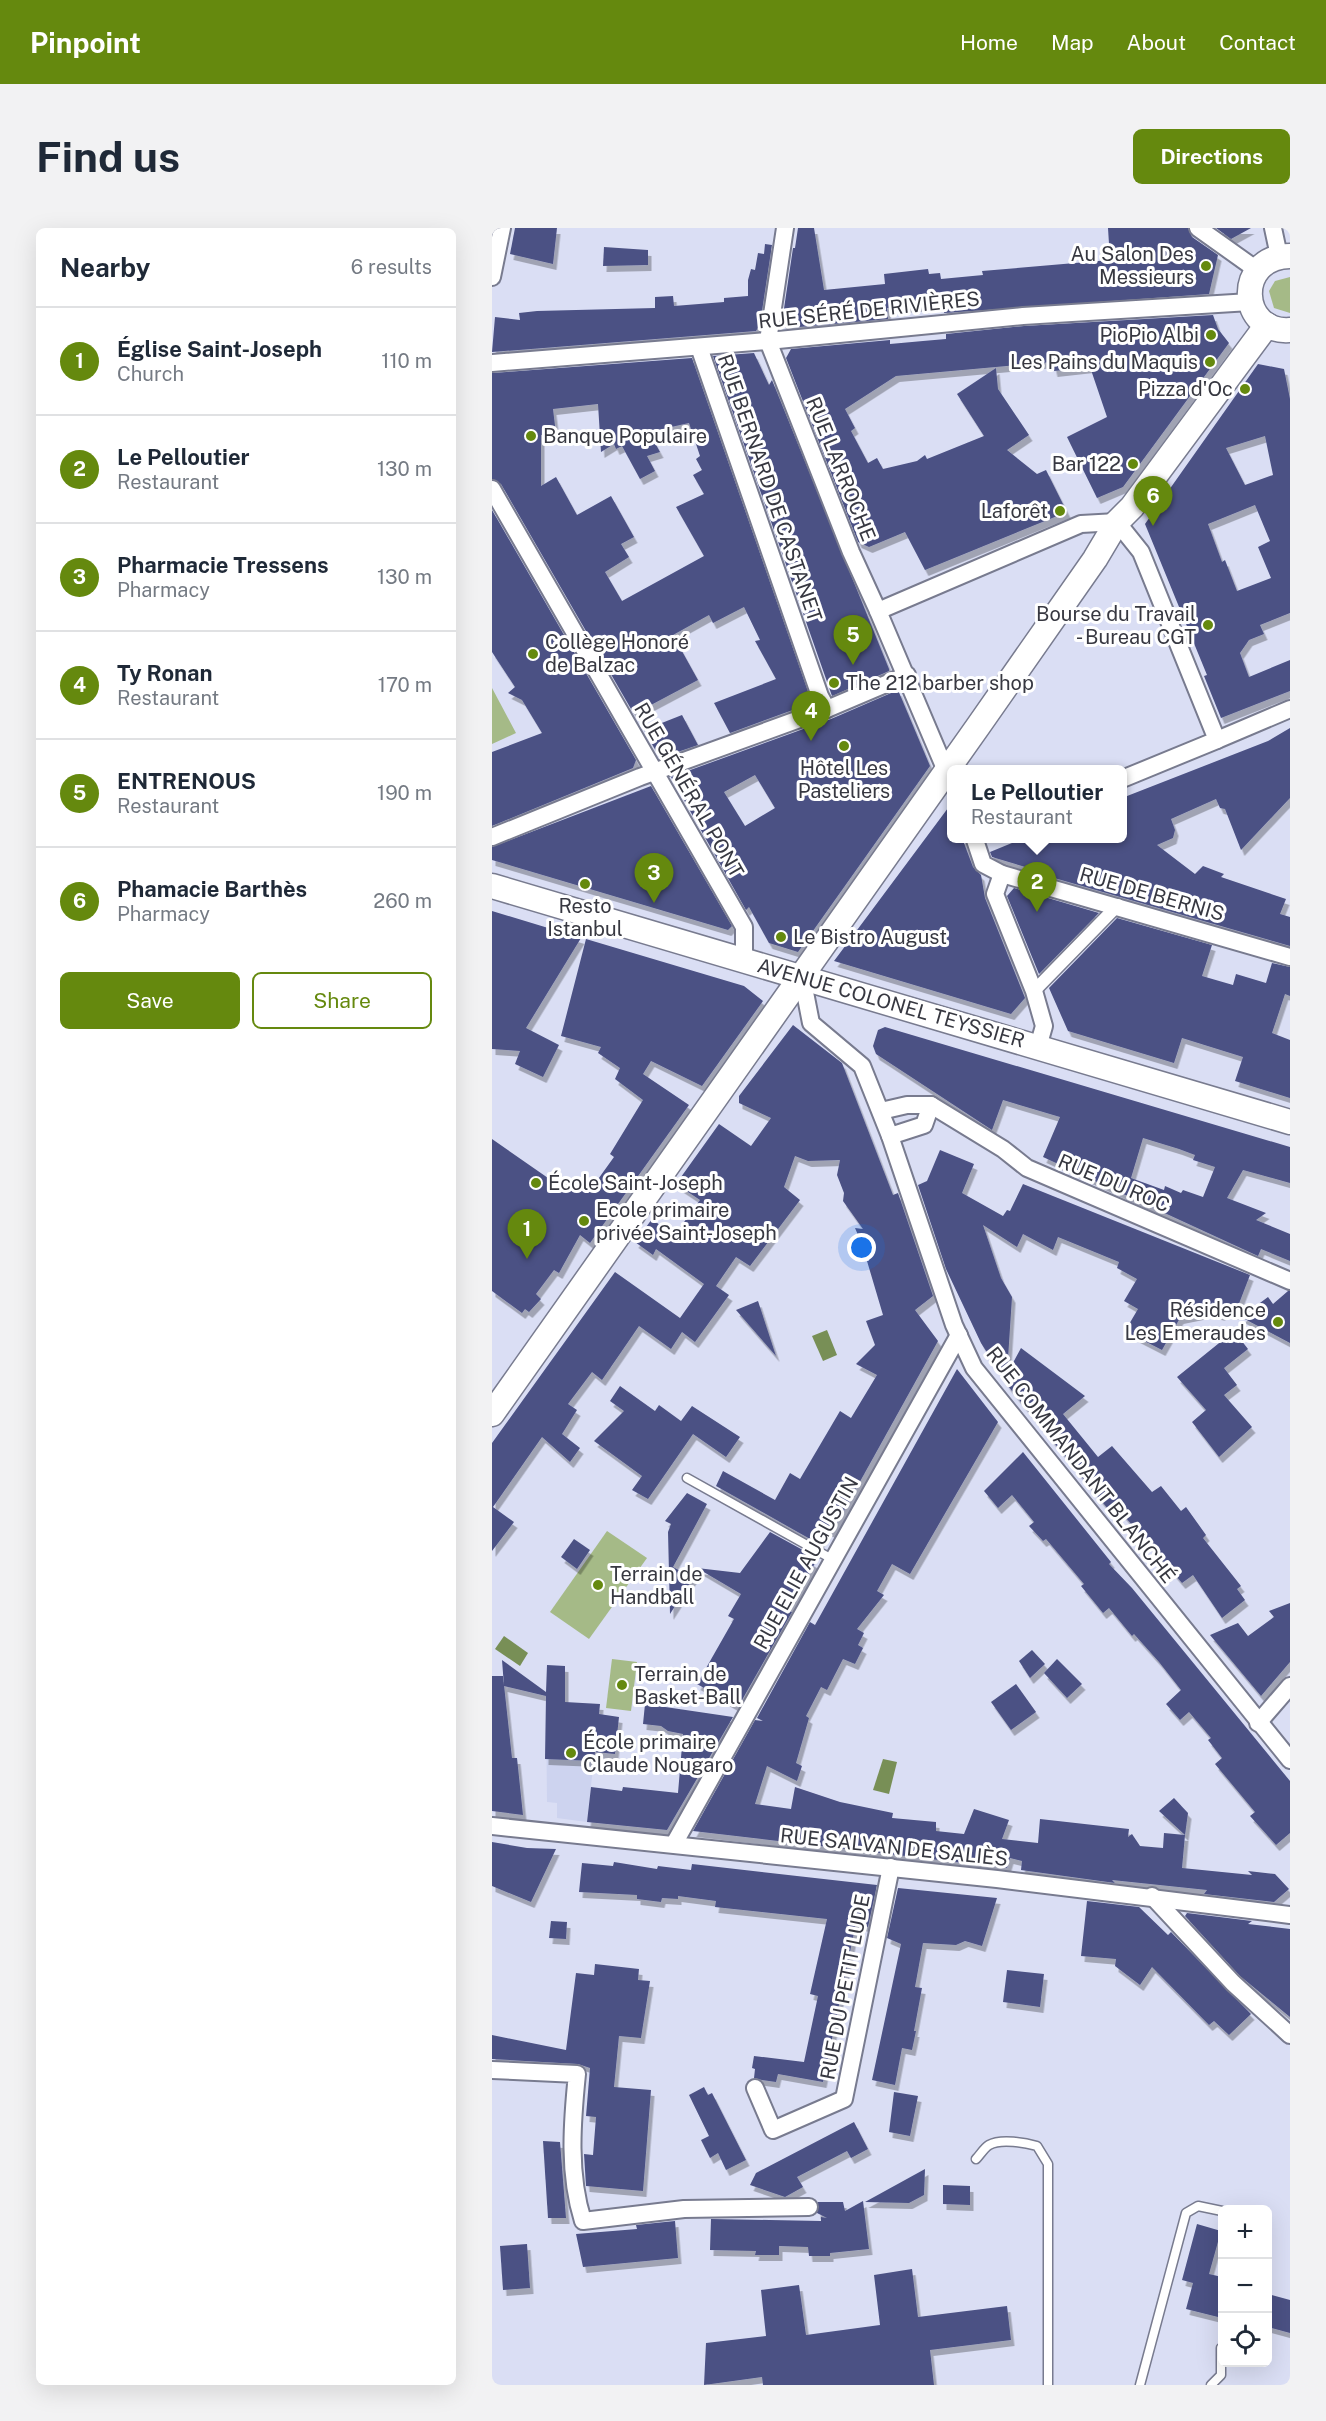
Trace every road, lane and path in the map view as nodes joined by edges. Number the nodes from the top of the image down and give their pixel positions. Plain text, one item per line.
1 (502, 228) edge
2 (785, 228) edge
3 (1198, 228) edge
4 (1273, 228) edge
5 (1284, 256) edge
6 (1257, 270) junction
7 (492, 277) edge
8 (1250, 302) junction
9 (1279, 328) edge
10 (768, 341) junction
11 (699, 347) junction
12 (492, 363) edge
13 (492, 489) edge
14 (1117, 522) junction
15 (878, 611) junction
16 (907, 675) junction
17 (827, 709) junction
18 (1290, 709) edge
19 (1217, 740) junction
20 (958, 765) edge
21 (654, 771) junction
22 (947, 773) edge
23 (1127, 777) edge
24 (947, 781) edge
25 (492, 837) edge
26 (977, 843) edge
27 (1002, 874) junction
28 (492, 886) edge
29 (1118, 905) junction
30 (1290, 957) edge
31 (744, 960) junction
32 (802, 977) junction
33 (1034, 991) junction
34 (1038, 1047) junction
35 (931, 1105) junction
36 (881, 1111) junction
37 (1290, 1122) edge
38 (890, 1136) junction
39 (1290, 1281) edge
40 (959, 1335) junction
41 (492, 1414) edge
42 (687, 1478) dead end
43 (832, 1559) junction
44 (1290, 1686) edge
45 (1258, 1723) junction
46 (1290, 1760) edge
47 (492, 1826) edge
48 (674, 1844) junction
49 (891, 1867) junction
50 (1152, 1896) junction
51 (1290, 1915) edge
52 (1290, 2035) edge
53 (492, 2070) edge
54 (755, 2088) dead end
55 (976, 2159) dead end
56 (809, 2207) dead end
57 (1218, 2210) edge
58 (1221, 2367) edge
59 (1048, 2385) edge
60 (1140, 2385) edge
61 (1211, 2385) edge

1 - 7 street
2 - 10 street
3 - 6 street
4 - 5 street
5 - 6 main road
6 - 8 main road
8 - 9 main road
8 - 10 street, RUE SÉRÉ DE RIVIÈRES
9 - 14 main road
10 - 11 street, RUE SÉRÉ DE RIVIÈRES
10 - 15 street, RUE LARROCHE
11 - 12 street, RUE SÉRÉ DE RIVIÈRES
11 - 17 street, RUE BERNARD DE CASTANET
13 - 21 street, RUE GÉNÉRAL PONT
14 - 15 street
14 - 19 street
14 - 20 main road
15 - 16 street, RUE LARROCHE
16 - 17 street
16 - 22 street, RUE LARROCHE
17 - 21 street
18 - 19 street
19 - 23 street
21 - 25 street
21 - 31 street, RUE GÉNÉRAL PONT
24 - 32 main road
26 - 27 street
27 - 29 street, RUE DE BERNIS
27 - 33 street
28 - 31 main road, AVENUE COLONEL TEYSSIER
29 - 30 street, RUE DE BERNIS
29 - 33 street
31 - 32 main road, AVENUE COLONEL TEYSSIER
32 - 34 main road, AVENUE COLONEL TEYSSIER
32 - 36 street, RUE COMMANDANT BLANCHÉ
32 - 41 main road
33 - 34 street
34 - 37 main road, AVENUE COLONEL TEYSSIER
35 - 36 street
35 - 38 street
35 - 39 street, RUE DU ROC
36 - 38 street, RUE COMMANDANT BLANCHÉ
38 - 40 street, RUE COMMANDANT BLANCHÉ
40 - 43 street, RUE ELIE AUGUSTIN
40 - 45 street, RUE COMMANDANT BLANCHÉ
42 - 43 lane
43 - 48 street, RUE ELIE AUGUSTIN
44 - 45 street
45 - 46 street, RUE COMMANDANT BLANCHÉ
47 - 48 street, RUE SALVAN DE SALIÈS
48 - 49 street, RUE SALVAN DE SALIÈS
49 - 50 street, RUE SALVAN DE SALIÈS
49 - 54 street, RUE DU PETIT LUDE
50 - 51 street, RUE SALVAN DE SALIÈS
50 - 52 street
53 - 56 street
55 - 59 lane
57 - 60 lane
58 - 61 lane

